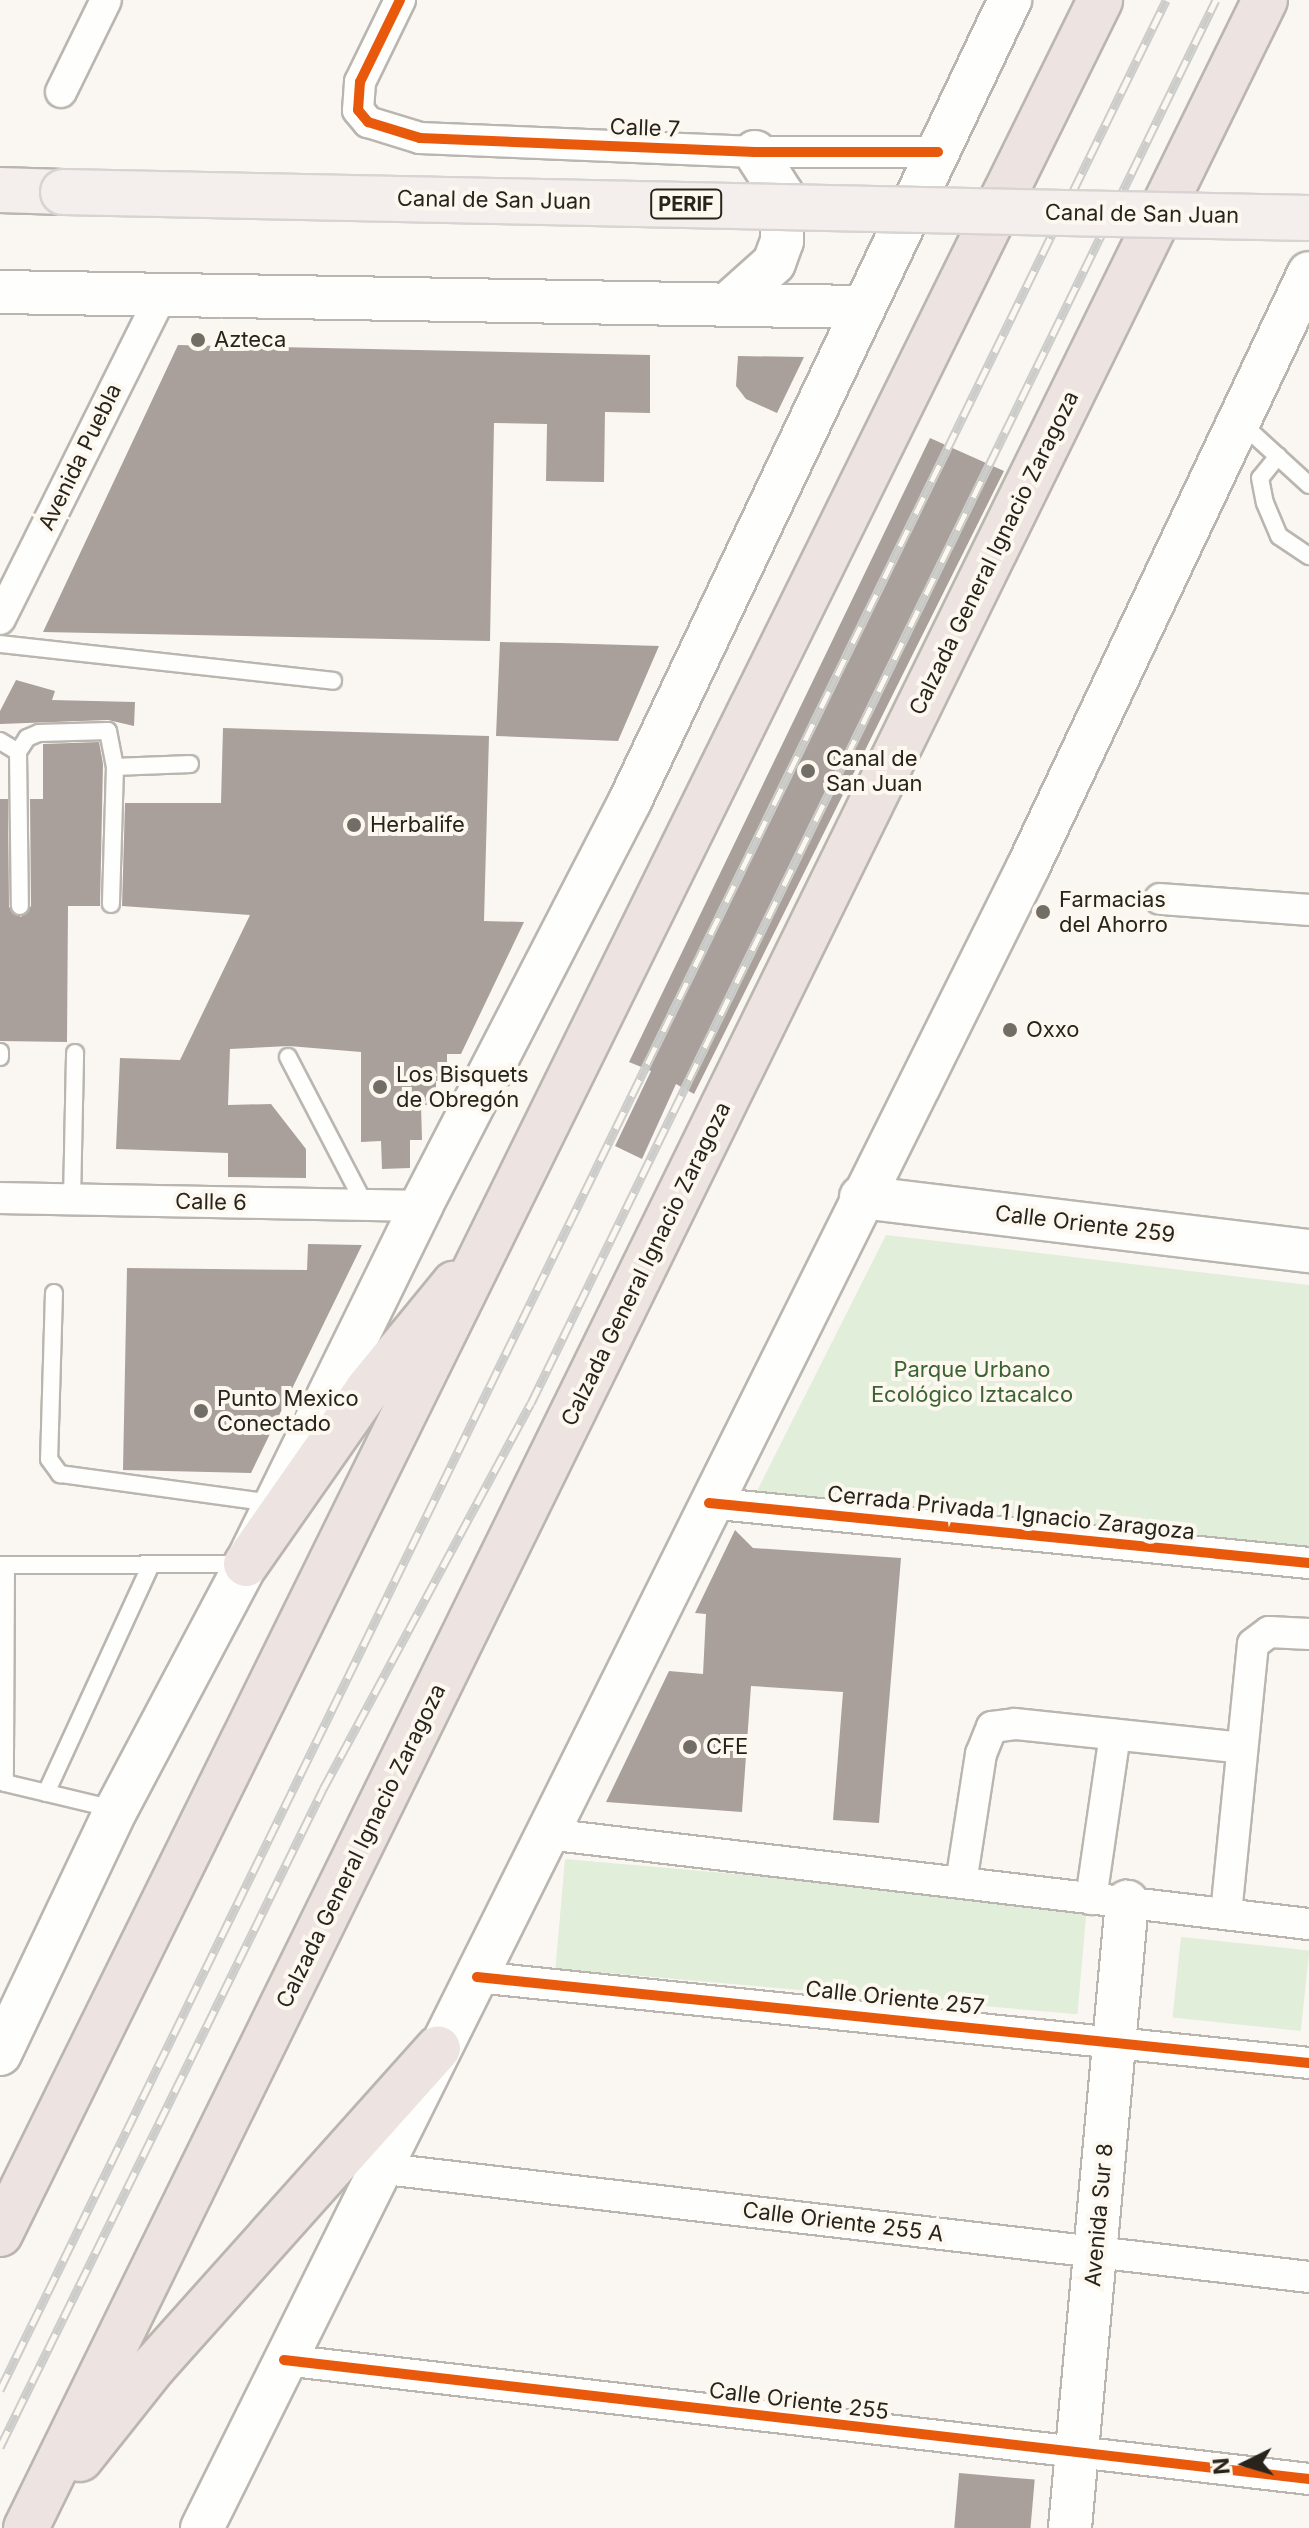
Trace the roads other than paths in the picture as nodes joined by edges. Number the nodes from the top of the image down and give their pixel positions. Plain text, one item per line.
1 (106, 0) edge
2 (400, 0) edge
3 (1010, 0) edge
4 (1100, 0) edge
5 (1265, 0) edge
6 (61, 92) dead end
7 (755, 152) junction
8 (938, 152) junction
9 (0, 190) edge
10 (1309, 218) edge
11 (1309, 273) edge
12 (0, 292) edge
13 (161, 296) junction
14 (727, 305) junction
15 (862, 307) junction
16 (1292, 340) edge
17 (1238, 419) junction
18 (1278, 456) junction
19 (1309, 485) edge
20 (1309, 556) edge
21 (0, 619) edge
22 (0, 644) edge
23 (333, 681) dead end
24 (0, 741) edge
25 (18, 752) junction
26 (190, 764) dead end
27 (115, 767) junction
28 (1160, 899) dead end
29 (111, 904) dead end
30 (20, 906) dead end
31 (1309, 910) edge
32 (75, 1053) dead end
33 (288, 1057) dead end
34 (861, 1197) junction
35 (0, 1198) edge
36 (72, 1200) junction
37 (365, 1205) junction
38 (421, 1206) junction
39 (486, 1251) junction
40 (1309, 1251) edge
41 (54, 1293) dead end
42 (273, 1503) junction
43 (709, 1503) junction
44 (1309, 1563) edge
45 (246, 1564) junction
46 (3, 1565) edge
47 (151, 1565) junction
48 (1309, 1634) edge
49 (1115, 1735) junction
50 (1242, 1748) junction
51 (46, 1793) junction
52 (116, 1810) junction
53 (547, 1834) junction
54 (961, 1883) junction
55 (1109, 1900) junction
56 (1226, 1914) junction
57 (1309, 1924) edge
58 (477, 1977) junction
59 (1115, 2040) junction
60 (438, 2048) junction
61 (0, 2054) edge
62 (1309, 2063) edge
63 (377, 2168) junction
64 (0, 2234) edge
65 (1096, 2252) junction
66 (1309, 2277) edge
67 (284, 2360) junction
68 (1076, 2454) junction
69 (1309, 2479) edge
70 (28, 2526) edge
71 (202, 2528) edge
72 (1070, 2528) edge

1 - 6 street
2 - 7 street, Calle 7
3 - 8 main road
4 - 39 highway
5 - 70 highway, Calzada General Ignacio Zaragoza
7 - 8 street, Calle 7
7 - 14 main road
8 - 15 main road
9 - 10 main road, Canal de San Juan / PERIF, bridge
11 - 16 main road
12 - 13 main road
13 - 14 main road
13 - 21 street, Avenida Puebla
14 - 15 main road
15 - 38 main road
16 - 17 main road
17 - 18 lane
17 - 34 main road
18 - 19 lane
18 - 20 lane
22 - 23 lane
24 - 25 lane
25 - 27 lane
25 - 30 lane
26 - 27 lane
27 - 29 lane
28 - 31 street
32 - 36 lane
33 - 37 lane
34 - 40 main road, Calle Oriente 259
34 - 43 main road
35 - 36 street, Calle 6
36 - 37 street, Calle 6
37 - 38 street, Calle 6
38 - 42 main road
39 - 45 highway
39 - 64 highway
41 - 42 lane
42 - 45 main road
43 - 44 street, Cerrada Privada 1 Ignacio Zaragoza
43 - 53 main road
45 - 47 lane
45 - 52 main road
46 - 47 lane
46 - 51 lane
47 - 51 lane
48 - 50 street
49 - 50 street
49 - 54 street
49 - 55 street
50 - 56 street
51 - 52 lane
52 - 61 main road
53 - 54 street
53 - 58 main road
54 - 55 street
55 - 56 street
55 - 59 main road, Avenida Sur 8
56 - 57 street
58 - 59 street, Calle Oriente 257
58 - 60 main road
59 - 62 street, Calle Oriente 257
59 - 65 main road, Avenida Sur 8
60 - 63 main road
60 - 70 highway
63 - 65 street, Calle Oriente 255 A
63 - 67 main road
65 - 66 street, Calle Oriente 255 A
65 - 68 main road, Avenida Sur 8
67 - 68 street, Calle Oriente 255
67 - 71 main road
68 - 69 street, Calle Oriente 255
68 - 72 main road, Avenida Sur 8

